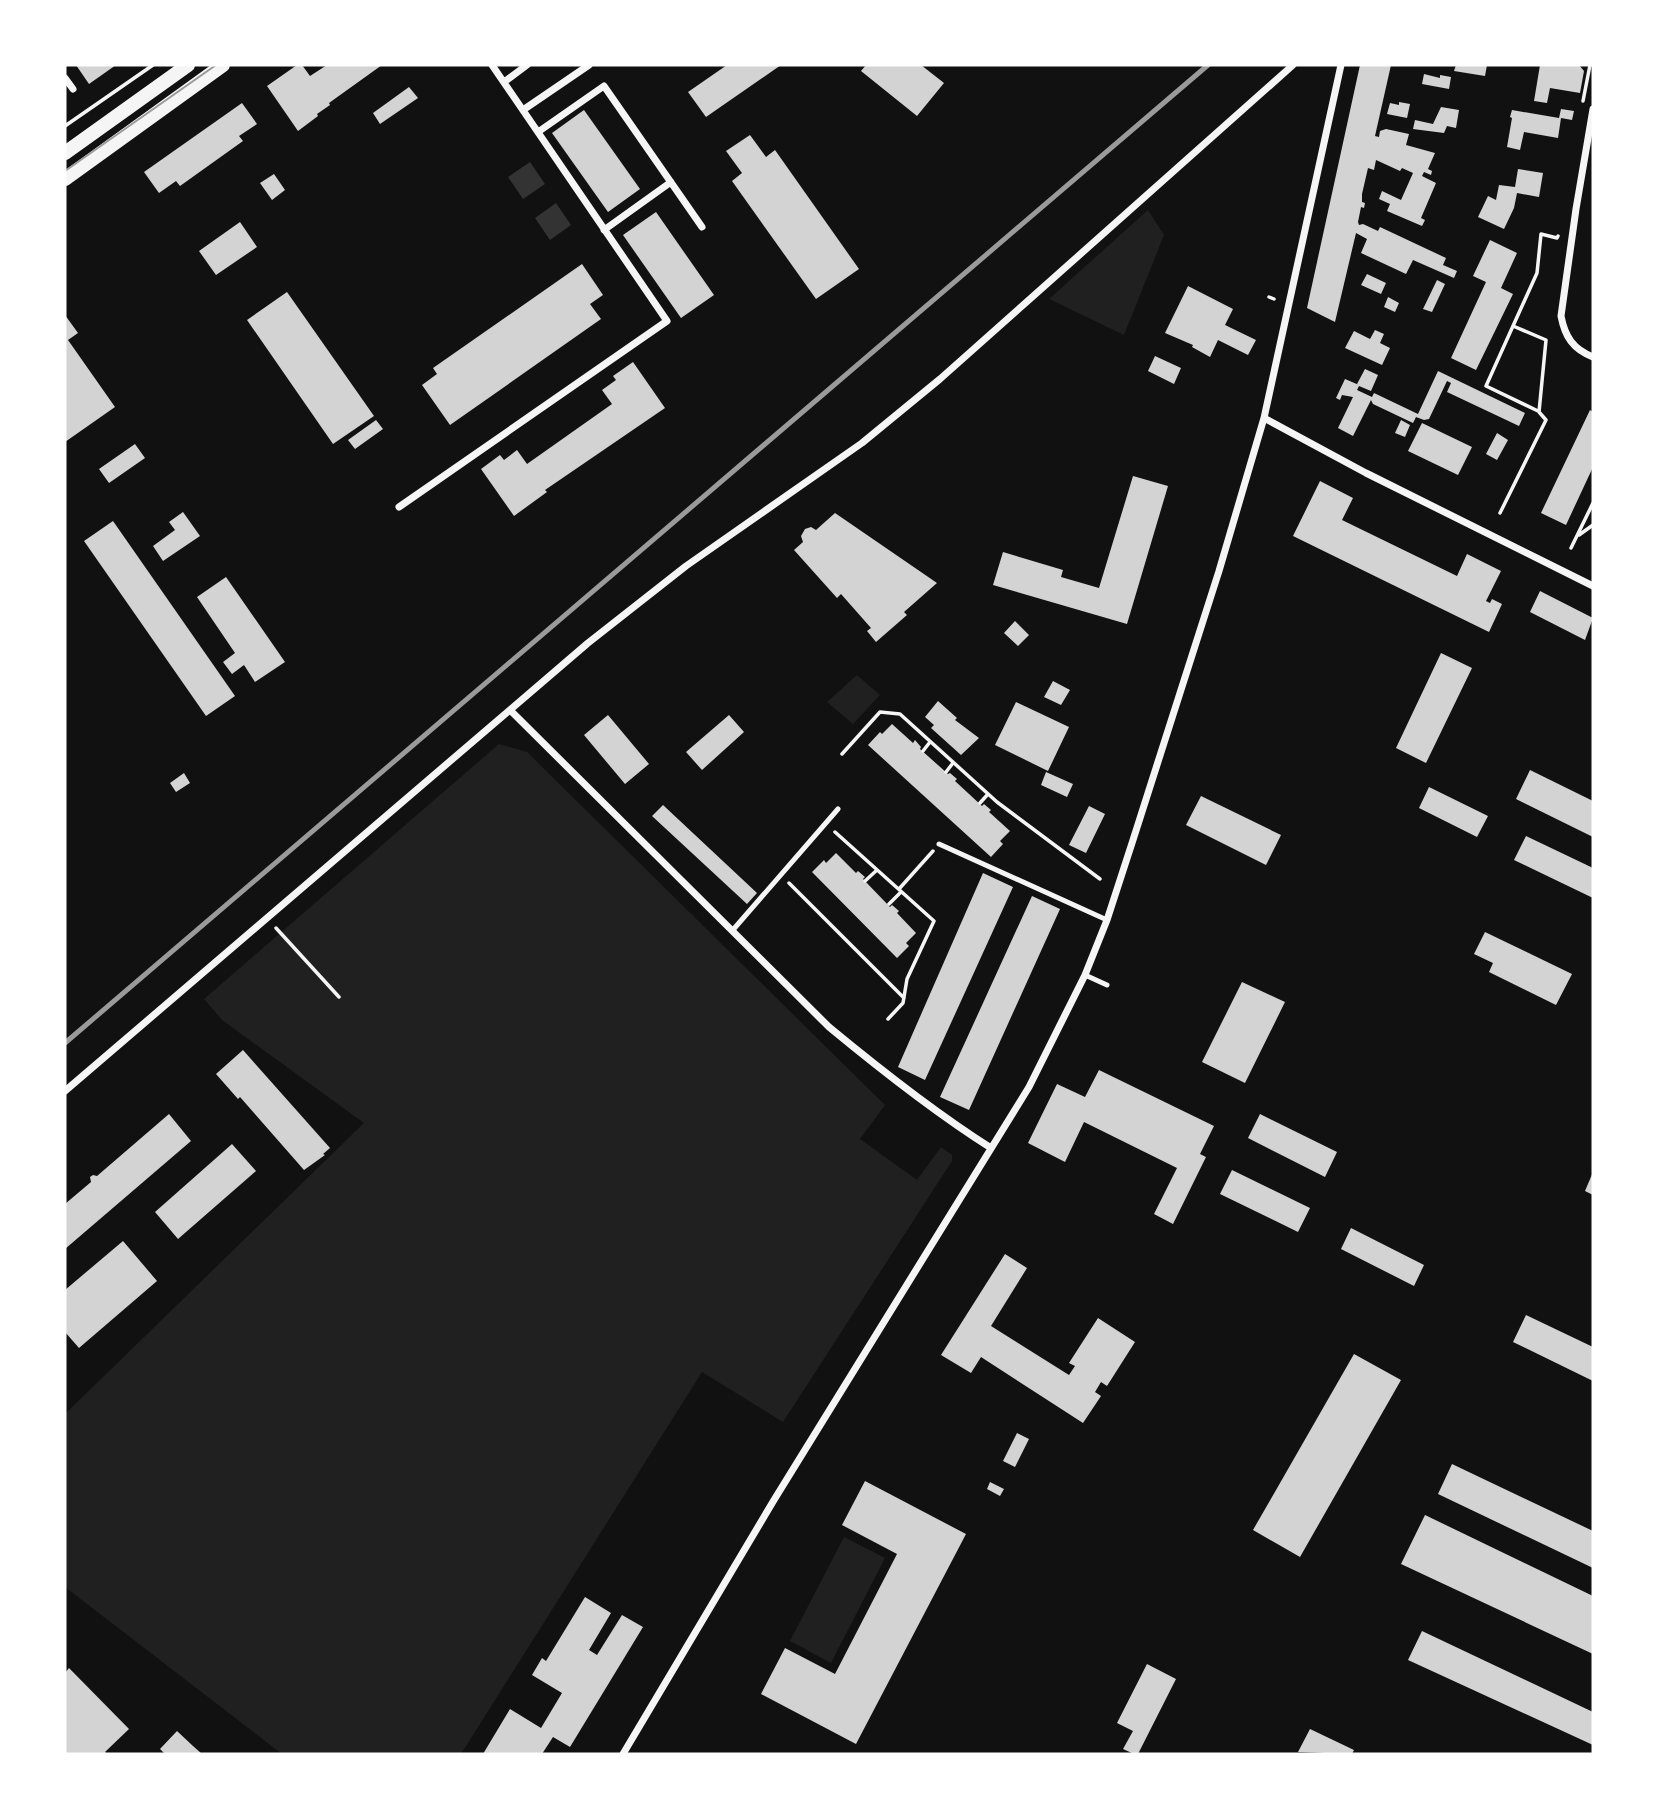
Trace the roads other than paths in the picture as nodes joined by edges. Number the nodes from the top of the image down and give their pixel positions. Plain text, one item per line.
1 (188, 65) edge
2 (223, 65) edge
3 (492, 65) edge
4 (527, 65) edge
5 (589, 65) edge
6 (1293, 65) edge
7 (1341, 65) edge
8 (65, 78) edge
9 (503, 82) junction
10 (73, 89) dead end
11 (1593, 109) edge
12 (523, 110) junction
13 (538, 132) junction
14 (65, 153) edge
15 (65, 179) edge
16 (671, 182) junction
17 (702, 227) dead end
18 (604, 230) junction
19 (1593, 358) edge
20 (1264, 418) junction
21 (399, 507) dead end
22 (1593, 586) edge
23 (511, 711) junction
24 (838, 809) dead end
25 (939, 844) road end
26 (1107, 920) junction
27 (732, 932) junction
28 (1085, 975) junction
29 (1107, 985) dead end
30 (65, 1091) edge
31 (991, 1148) junction
32 (623, 1754) edge

1 - 14 main road
2 - 15 main road
3 - 9 street
4 - 9 street
5 - 12 street
6 - 23 street
7 - 20 street
8 - 10 street
9 - 12 street
11 - 19 street
12 - 13 street
13 - 16 street
13 - 18 street
16 - 17 street
16 - 18 street
18 - 21 street
20 - 22 street
20 - 26 street
23 - 27 street
23 - 30 street
24 - 27 lane
25 - 26 lane
26 - 28 street
27 - 31 street
28 - 29 lane
28 - 31 street
31 - 32 street

